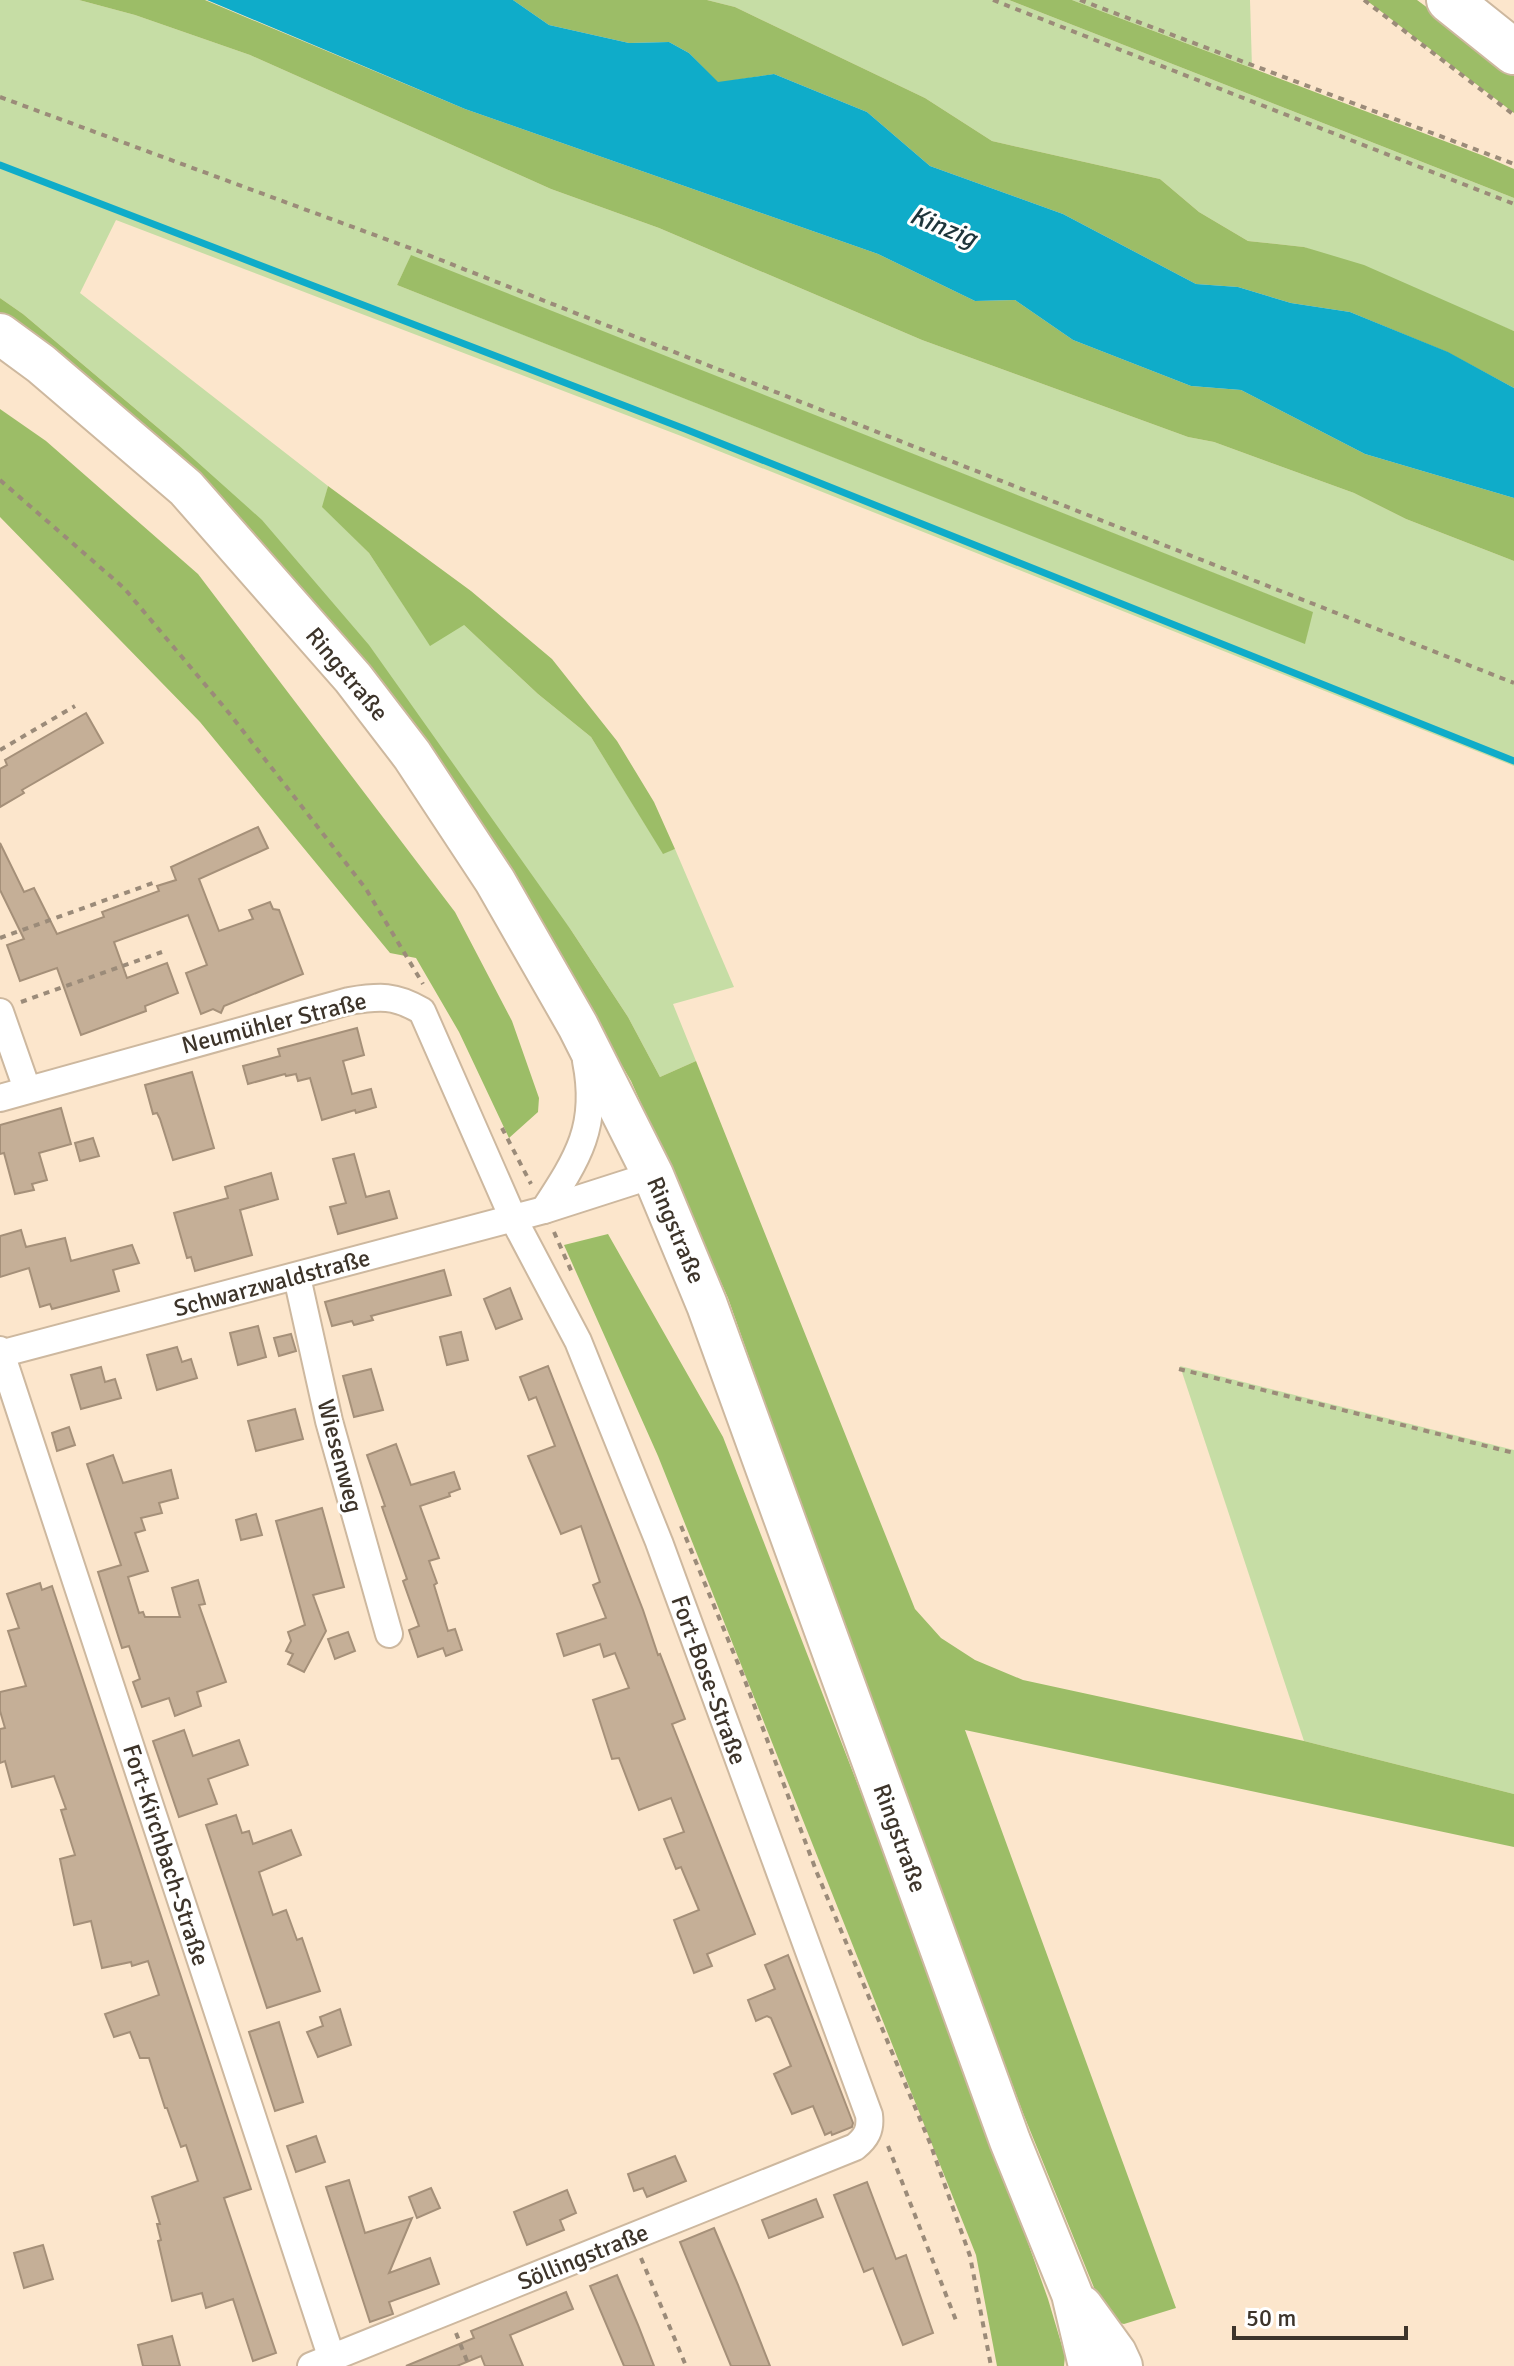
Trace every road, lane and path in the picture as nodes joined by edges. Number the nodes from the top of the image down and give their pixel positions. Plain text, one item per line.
1 (993, 0) edge
2 (1080, 0) edge
3 (1364, 0) edge
4 (1449, 0) edge
5 (1490, 0) edge
6 (1514, 18) edge
7 (1514, 52) edge
8 (0, 97) edge
9 (1514, 115) edge
10 (1514, 164) edge
11 (1514, 204) edge
12 (0, 334) edge
13 (1514, 683) edge
14 (75, 706) dead end
15 (0, 750) edge
16 (153, 883) dead end
17 (0, 938) edge
18 (162, 952) dead end
19 (7, 1008) edge
20 (578, 1026) junction
21 (27, 1089) junction
22 (0, 1098) edge
23 (653, 1175) junction
24 (544, 1210) junction
25 (513, 1218) junction
26 (297, 1277) junction
27 (0, 1352) edge
28 (1179, 1369) dead end
29 (1514, 1453) edge
30 (389, 1634) dead end
31 (886, 2140) dead end
32 (855, 2147) joint
33 (632, 2237) junction
34 (1072, 2294) junction
35 (447, 2312) junction
36 (957, 2323) dead end
37 (321, 2363) edge
38 (469, 2366) edge
39 (686, 2366) edge
40 (1089, 2366) edge
41 (1122, 2366) edge

1 - 11 path
2 - 10 path
3 - 9 path
4 - 7 highway
5 - 6 highway
8 - 13 path
12 - 20 main road, Ringstraße
14 - 15 path
16 - 17 path
18 - 19 path
19 - 21 street
20 - 23 main road, Ringstraße
20 - 24 street
21 - 22 street, Neumühler Straße
21 - 25 street, Neumühler Straße
23 - 24 street, Schwarzwaldstraße
23 - 34 main road, Ringstraße
24 - 25 street, Schwarzwaldstraße
25 - 26 street, Schwarzwaldstraße
25 - 32 street, Fort-Bose-Straße
26 - 27 street, Schwarzwaldstraße
26 - 30 street, Wiesenweg
27 - 37 street, Fort-Kirchbach-Straße
28 - 29 path
31 - 36 path
32 - 33 street, Söllingstraße
33 - 35 street, Söllingstraße
33 - 39 path
34 - 40 main road, Ringstraße
34 - 41 main road, Ringstraße
35 - 37 street, Söllingstraße
35 - 38 path

